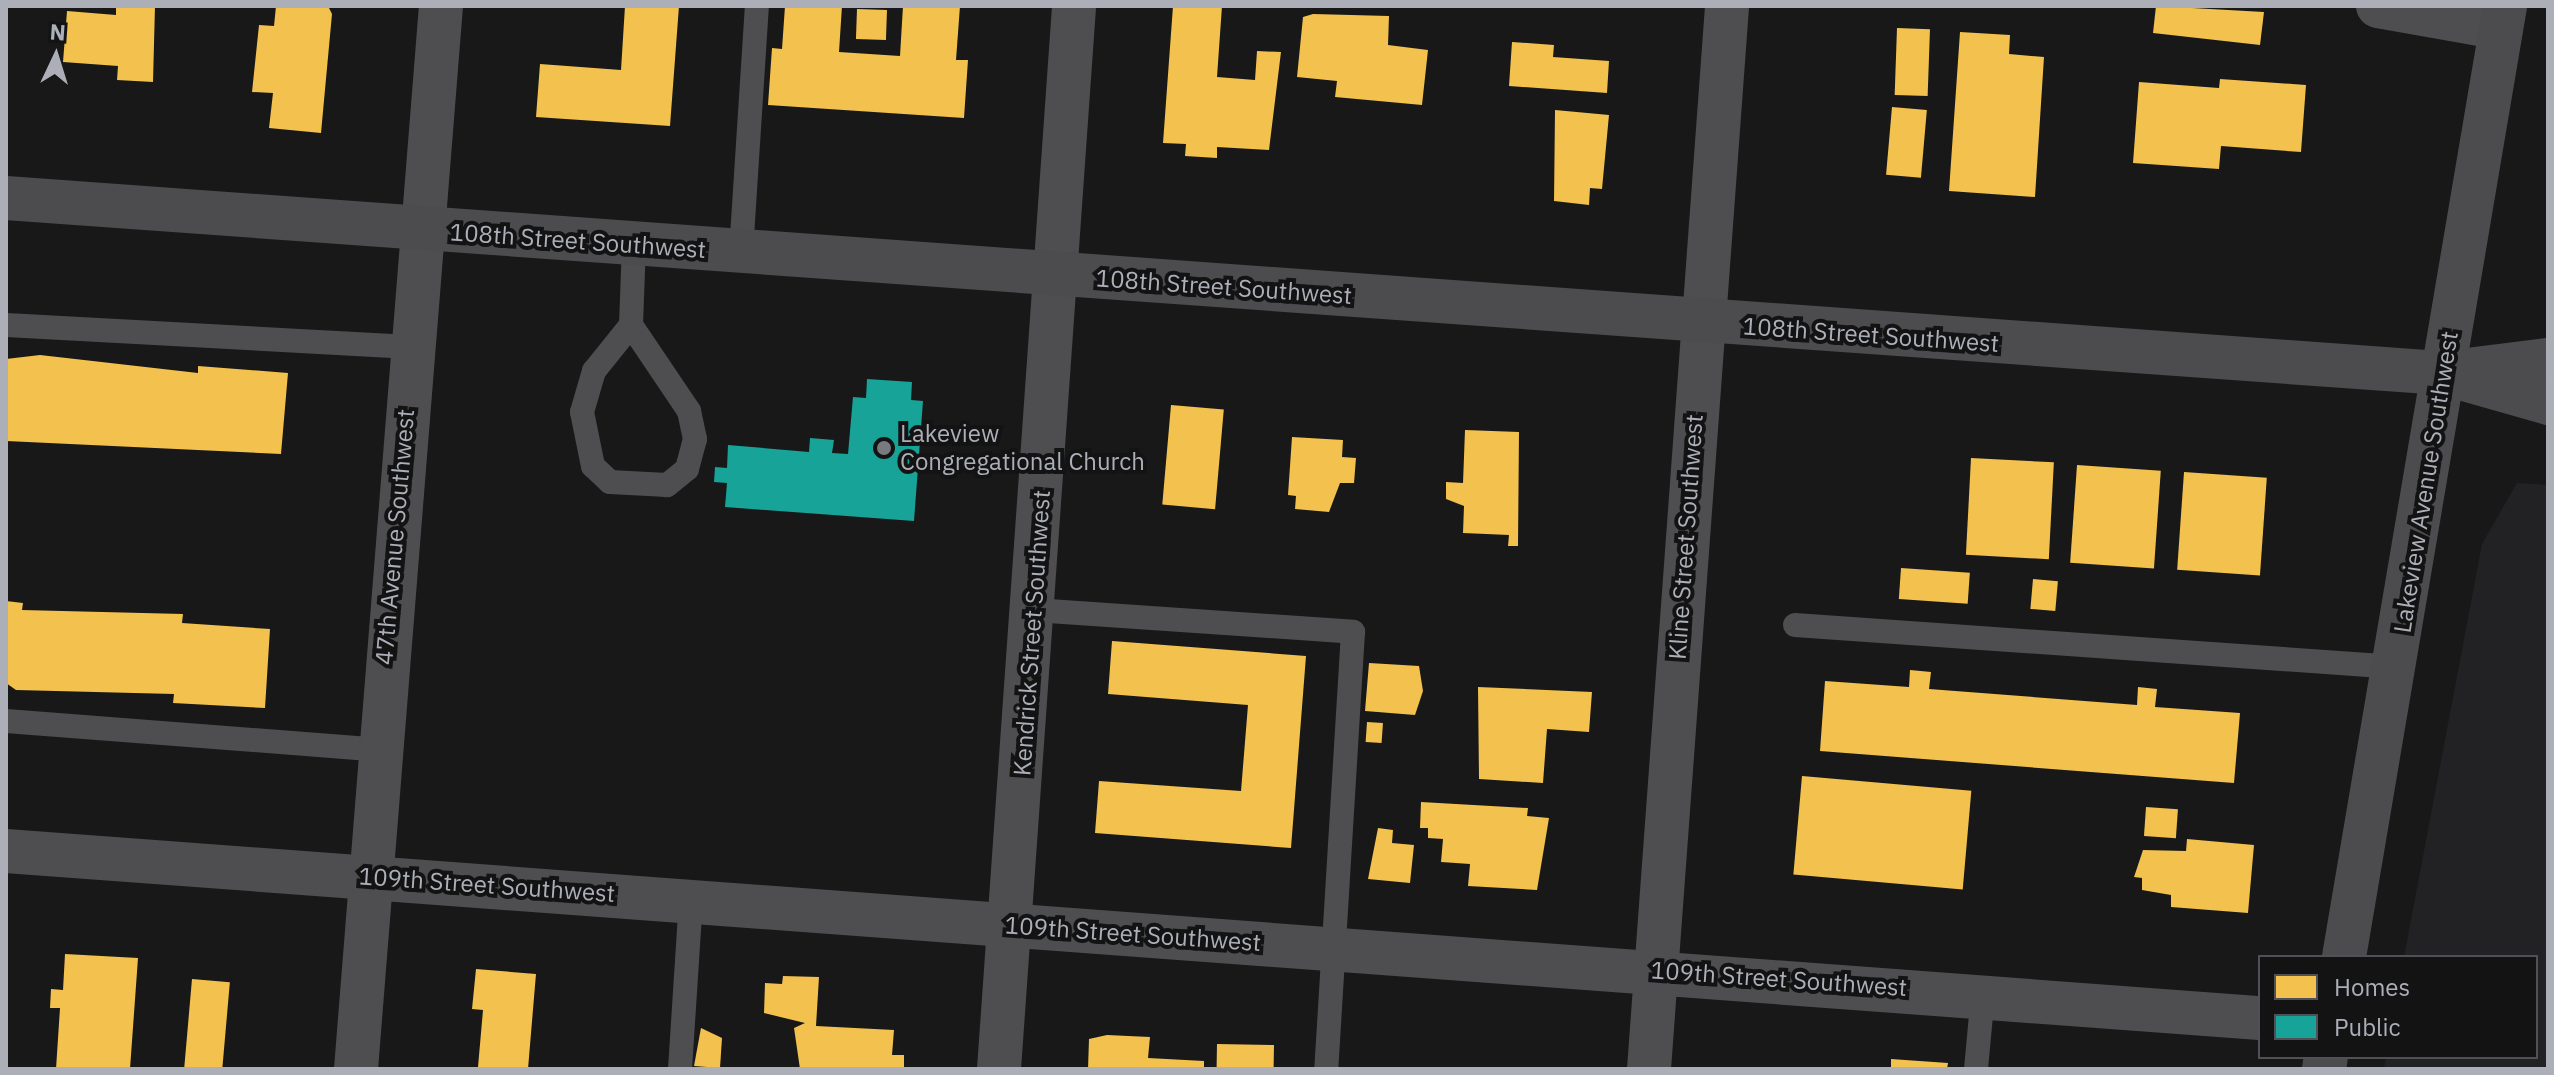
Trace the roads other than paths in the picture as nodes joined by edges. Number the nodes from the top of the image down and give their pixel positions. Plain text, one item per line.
1 (441, 6) edge
2 (757, 6) edge
3 (1074, 6) edge
4 (1727, 6) edge
5 (2378, 6) edge
6 (2503, 17) edge
7 (6, 198) edge
8 (420, 229) junction
9 (634, 244) junction
10 (741, 252) junction
11 (1059, 274) junction
12 (1701, 323) junction
13 (6, 325) edge
14 (631, 325) junction
15 (410, 347) junction
16 (2548, 360) edge
17 (2443, 373) junction
18 (2548, 403) edge
19 (1034, 610) junction
20 (1795, 625) dead end
21 (2397, 667) junction
22 (6, 721) edge
23 (379, 750) junction
24 (6, 851) edge
25 (369, 877) junction
26 (691, 898) junction
27 (1011, 926) junction
28 (1334, 948) junction
29 (2344, 955) edge
30 (1656, 970) junction
31 (1983, 994) junction
32 (2258, 1018) edge
33 (356, 1069) edge
34 (680, 1069) edge
35 (999, 1069) edge
36 (1326, 1069) edge
37 (1649, 1069) edge
38 (1976, 1069) edge

1 - 8 street, 47th Avenue Southwest
2 - 10 lane
3 - 11 street, Kendrick Street Southwest
4 - 12 street, Kline Street Southwest
5 - 6 street
6 - 17 street, Lakeview Avenue Southwest
7 - 8 street, 108th Street Southwest
8 - 9 street, 108th Street Southwest
8 - 15 street, 47th Avenue Southwest
9 - 10 street, 108th Street Southwest
9 - 14 lane
10 - 11 street, 108th Street Southwest
11 - 12 street, 108th Street Southwest
11 - 19 street, Kendrick Street Southwest
12 - 17 street, 108th Street Southwest
12 - 30 street, Kline Street Southwest
13 - 15 lane
14 - 14 lane
15 - 23 street, 47th Avenue Southwest
16 - 17 street, 108th Street Southwest
17 - 18 street, 108th Street Southwest
17 - 21 street, Lakeview Avenue Southwest
19 - 27 street, Kendrick Street Southwest
19 - 28 lane
20 - 21 lane
21 - 29 street, Lakeview Avenue Southwest
22 - 23 lane
23 - 25 street, 47th Avenue Southwest
24 - 25 street, 109th Street Southwest
25 - 26 street, 109th Street Southwest
25 - 33 street, 47th Avenue Southwest
26 - 27 street, 109th Street Southwest
26 - 34 lane
27 - 28 street, 109th Street Southwest
27 - 35 street, Kendrick Street Southwest
28 - 30 street, 109th Street Southwest
28 - 36 lane
30 - 31 street, 109th Street Southwest
30 - 37 street, Kline Street Southwest
31 - 32 street, 109th Street Southwest
31 - 38 lane

